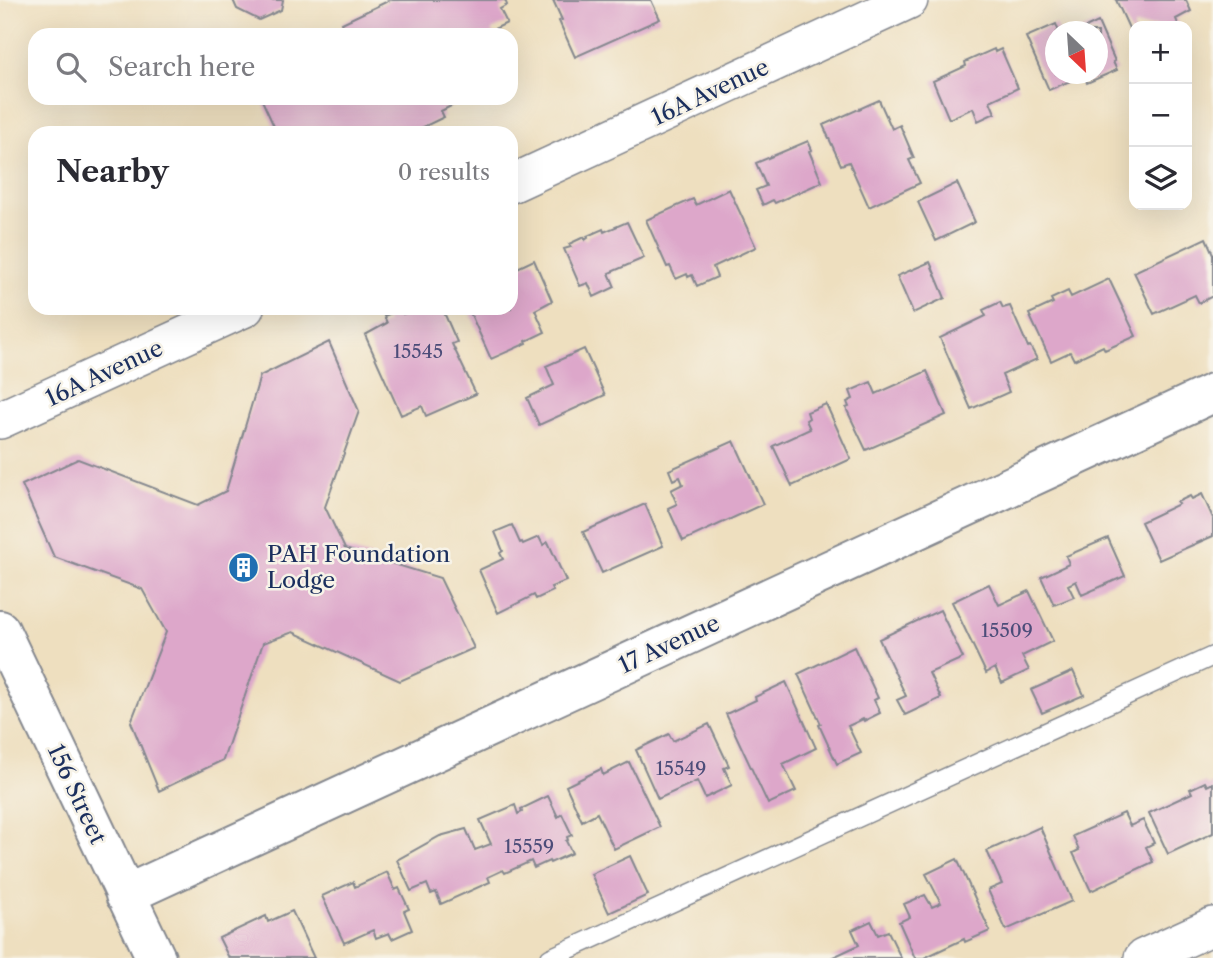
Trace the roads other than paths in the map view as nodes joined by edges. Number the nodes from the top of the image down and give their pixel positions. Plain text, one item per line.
1 (909, 0) edge
2 (518, 181) edge
3 (230, 315) edge
4 (1213, 393) edge
5 (0, 420) edge
6 (0, 630) edge
7 (1213, 656) edge
8 (125, 895) junction
9 (1213, 926) edge
10 (156, 958) edge
11 (550, 958) edge
12 (1143, 958) edge

1 - 2 street, 16A Avenue
3 - 5 street, 16A Avenue
4 - 8 street, 17 Avenue
6 - 8 street, 156 Street
7 - 11 lane
8 - 10 street, 156 Street
9 - 12 street

